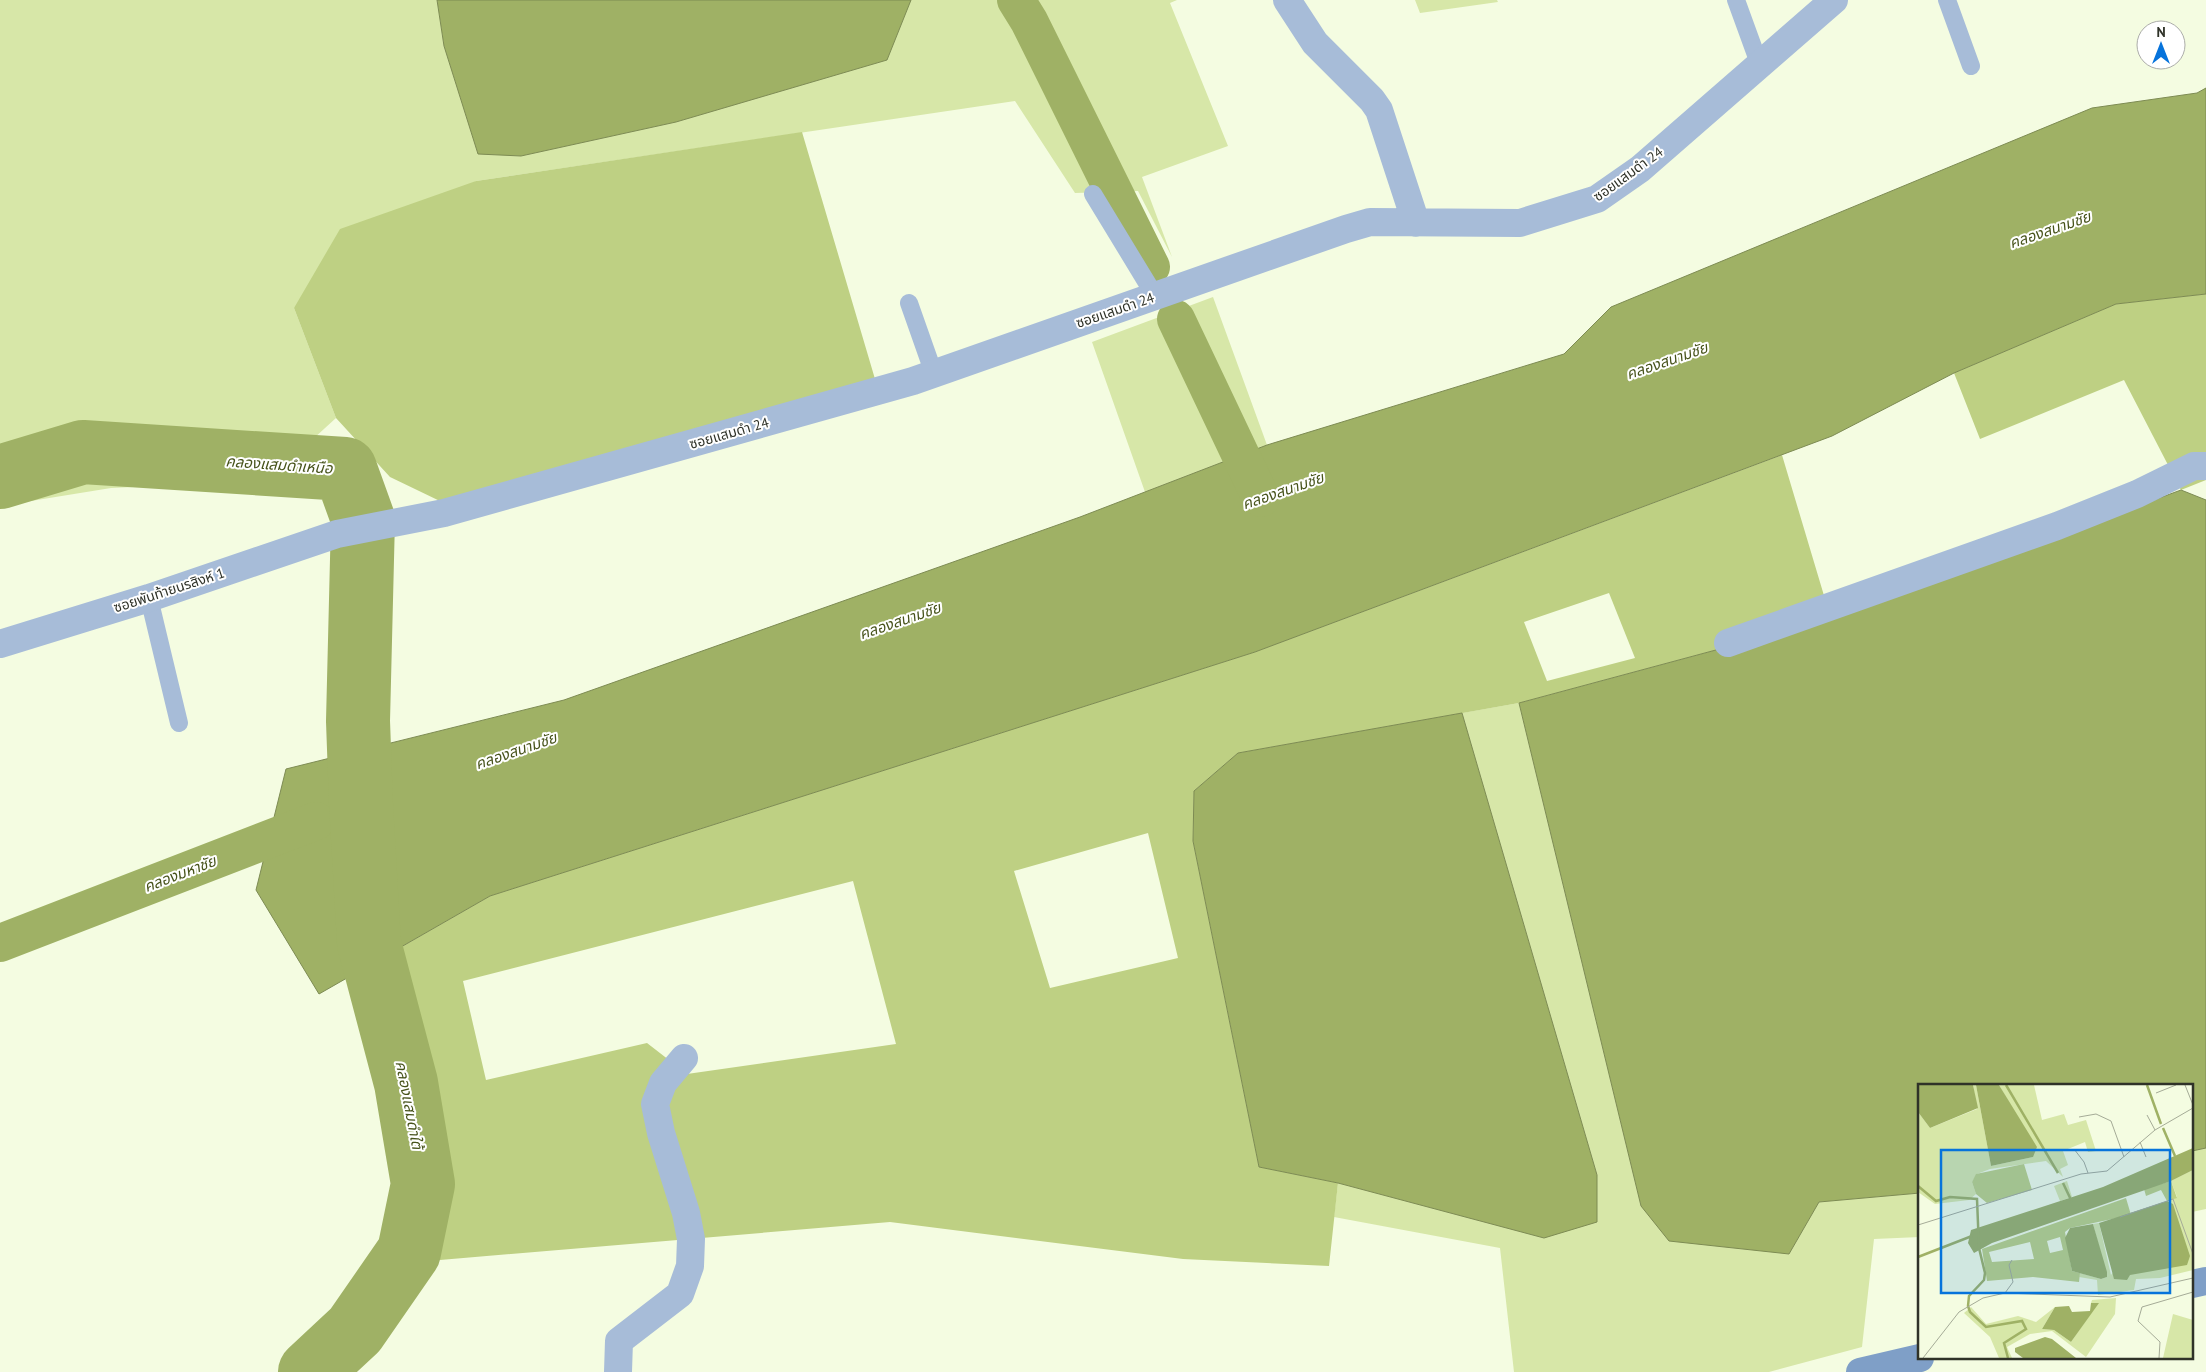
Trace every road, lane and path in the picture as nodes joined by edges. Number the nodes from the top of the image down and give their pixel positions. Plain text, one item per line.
1 (1287, 0) edge
2 (1736, 0) edge
3 (1834, 0) edge
4 (1947, 0) edge
5 (1760, 66) junction
6 (1971, 66) dead end
7 (1093, 194) dead end
8 (1416, 223) junction
9 (1155, 296) junction
10 (908, 303) dead end
11 (934, 374) junction
12 (2206, 466) edge
13 (337, 534) joint
14 (149, 598) junction
15 (1728, 643) dead end
16 (0, 644) edge
17 (179, 723) dead end
18 (684, 1058) dead end
19 (1918, 1358) edge
20 (618, 1372) edge
21 (1860, 1372) edge

1 - 8 street
2 - 5 lane
3 - 5 street, ซอยแสมดำ 24
4 - 6 lane
5 - 8 street, ซอยแสมดำ 24
7 - 9 lane
8 - 9 street, ซอยแสมดำ 24
9 - 11 street, ซอยแสมดำ 24
10 - 11 lane
11 - 13 street, ซอยแสมดำ 24
12 - 15 street
13 - 14 street, ซอยพันท้ายนรสิงห์ 1
14 - 16 street, ซอยพันท้ายนรสิงห์ 1
14 - 17 lane
18 - 20 street
19 - 21 street

